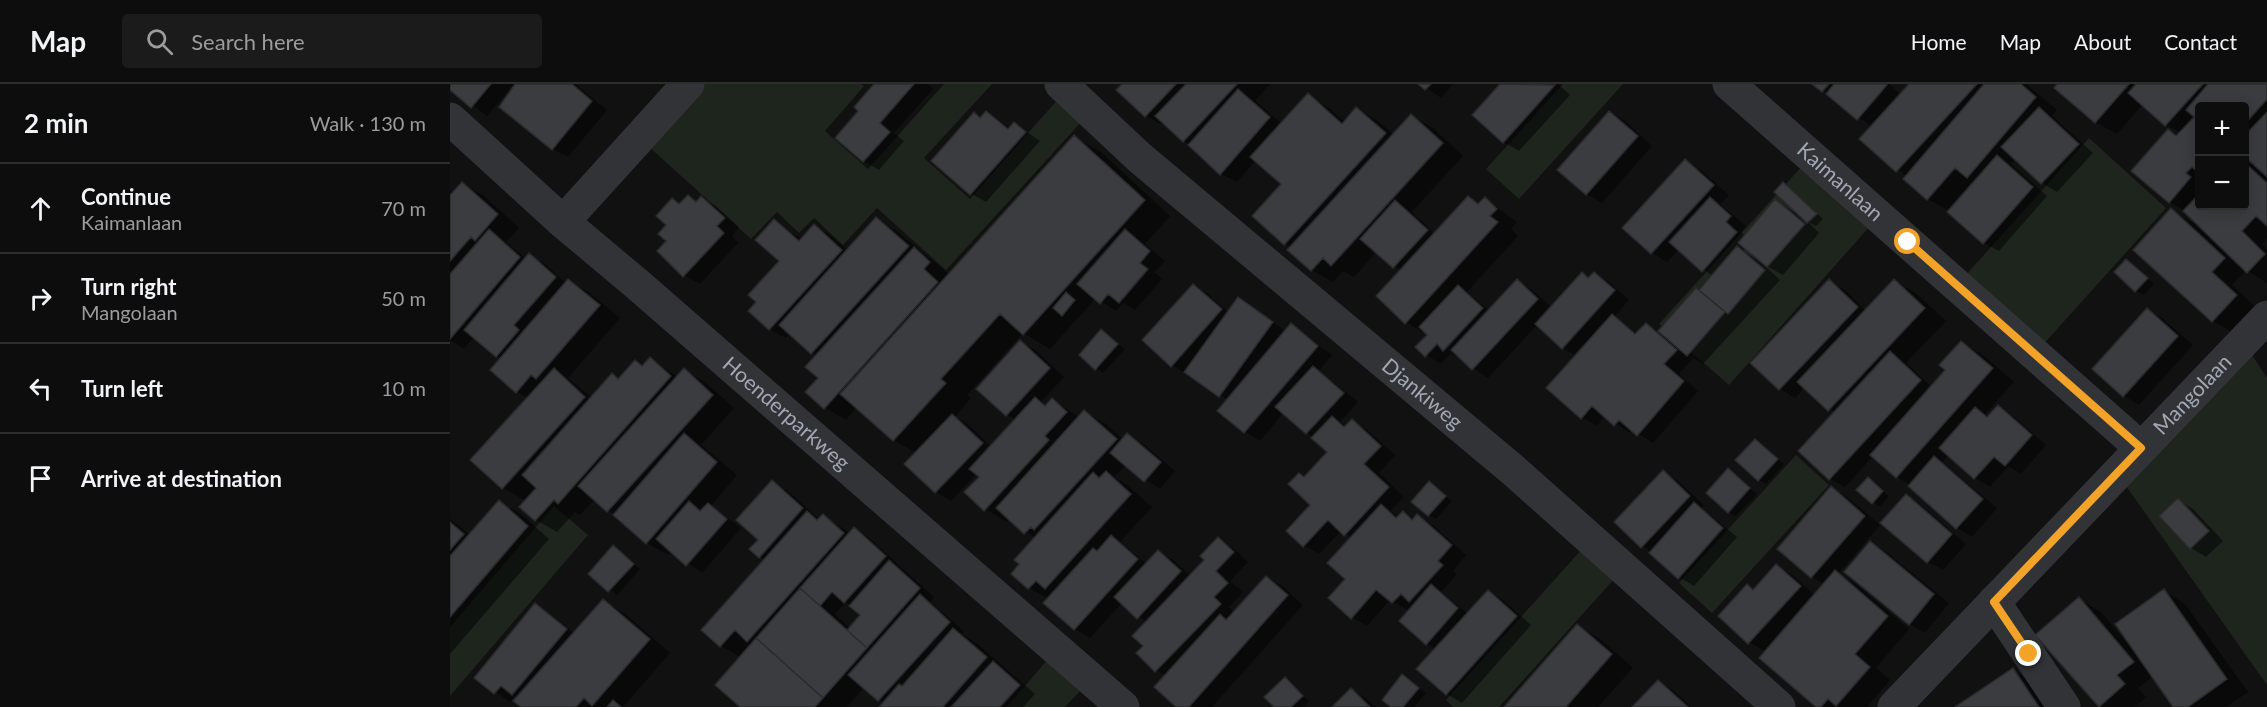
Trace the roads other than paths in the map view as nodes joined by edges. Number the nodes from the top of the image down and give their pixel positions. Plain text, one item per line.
1 (688, 84) edge
2 (1061, 84) edge
3 (1729, 84) edge
4 (450, 119) edge
5 (563, 222) junction
6 (2267, 317) edge
7 (2141, 448) junction
8 (1994, 602) junction
9 (1123, 707) edge
10 (1779, 707) edge
11 (1894, 707) edge
12 (2064, 707) edge

1 - 5 street
2 - 10 street, Djankiweg
3 - 7 street, Kaimanlaan
4 - 5 street, Hoenderparkweg
5 - 9 street, Hoenderparkweg
6 - 7 street, Mangolaan
7 - 8 street, Mangolaan
8 - 11 street, Mangolaan
8 - 12 street

